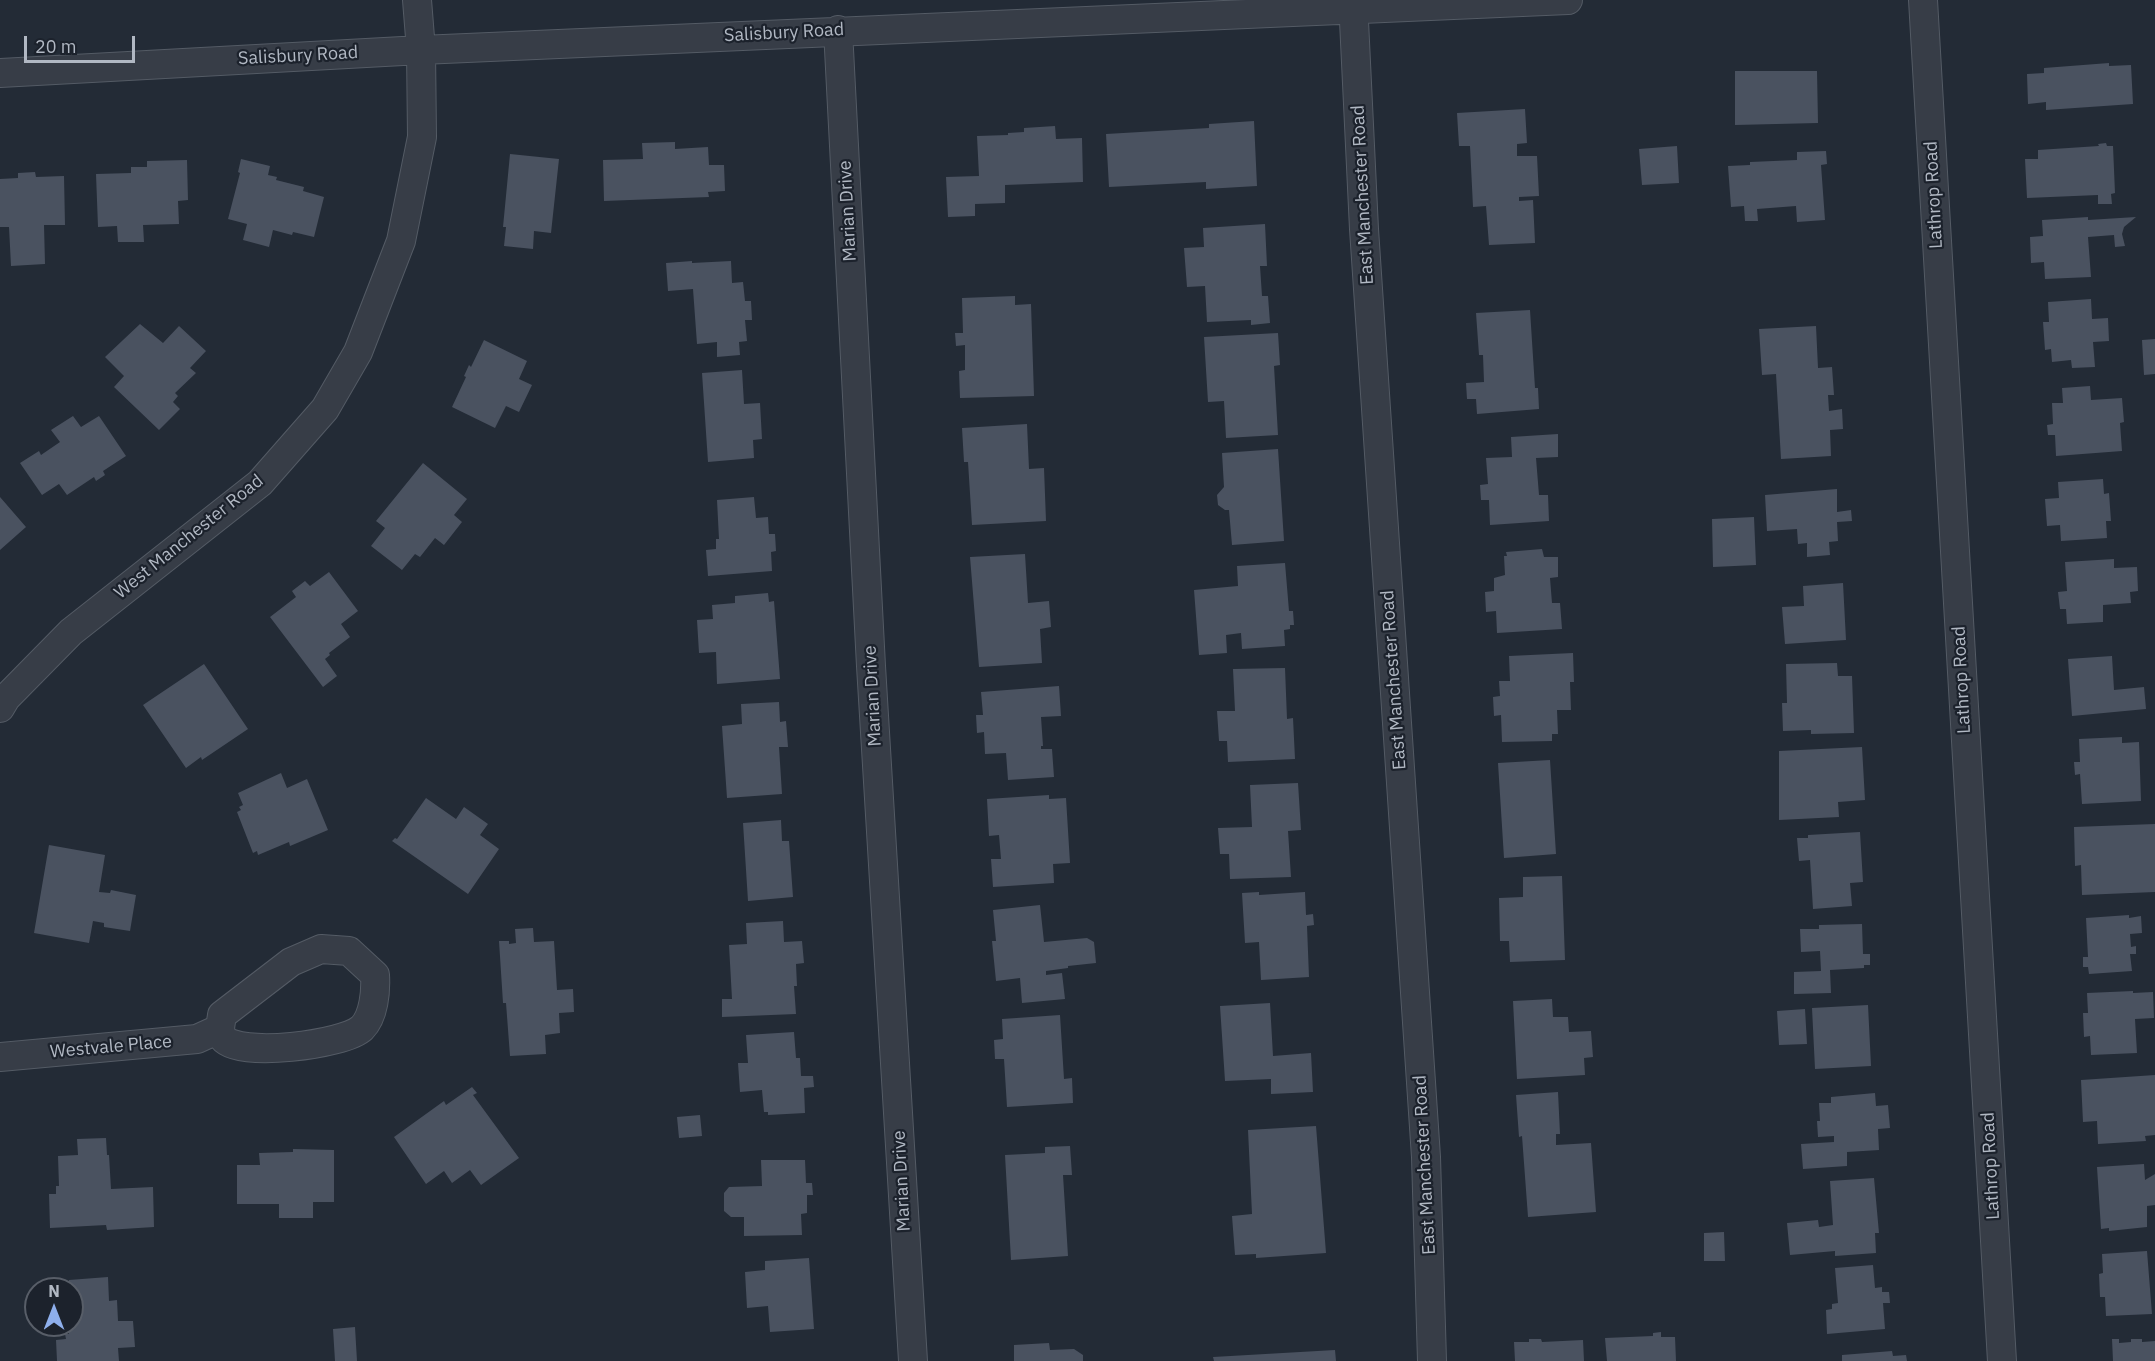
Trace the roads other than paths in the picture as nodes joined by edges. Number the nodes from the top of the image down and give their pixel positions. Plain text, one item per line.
1 (417, 0) edge
2 (1568, 0) edge
3 (1923, 0) edge
4 (1353, 5) edge
5 (838, 30) junction
6 (421, 50) junction
7 (0, 73) edge
8 (0, 708) edge
9 (219, 1029) junction
10 (0, 1057) edge
11 (913, 1361) edge
12 (1432, 1361) edge
13 (2002, 1361) edge

1 - 6 street, West Manchester Road
2 - 4 street, Salisbury Road
3 - 13 street, Lathrop Road
4 - 5 street, Salisbury Road
4 - 12 street, East Manchester Road
5 - 6 street, Salisbury Road
5 - 11 street, Marian Drive
6 - 7 street, Salisbury Road
6 - 8 street, West Manchester Road
9 - 9 street
9 - 10 street, Westvale Place

